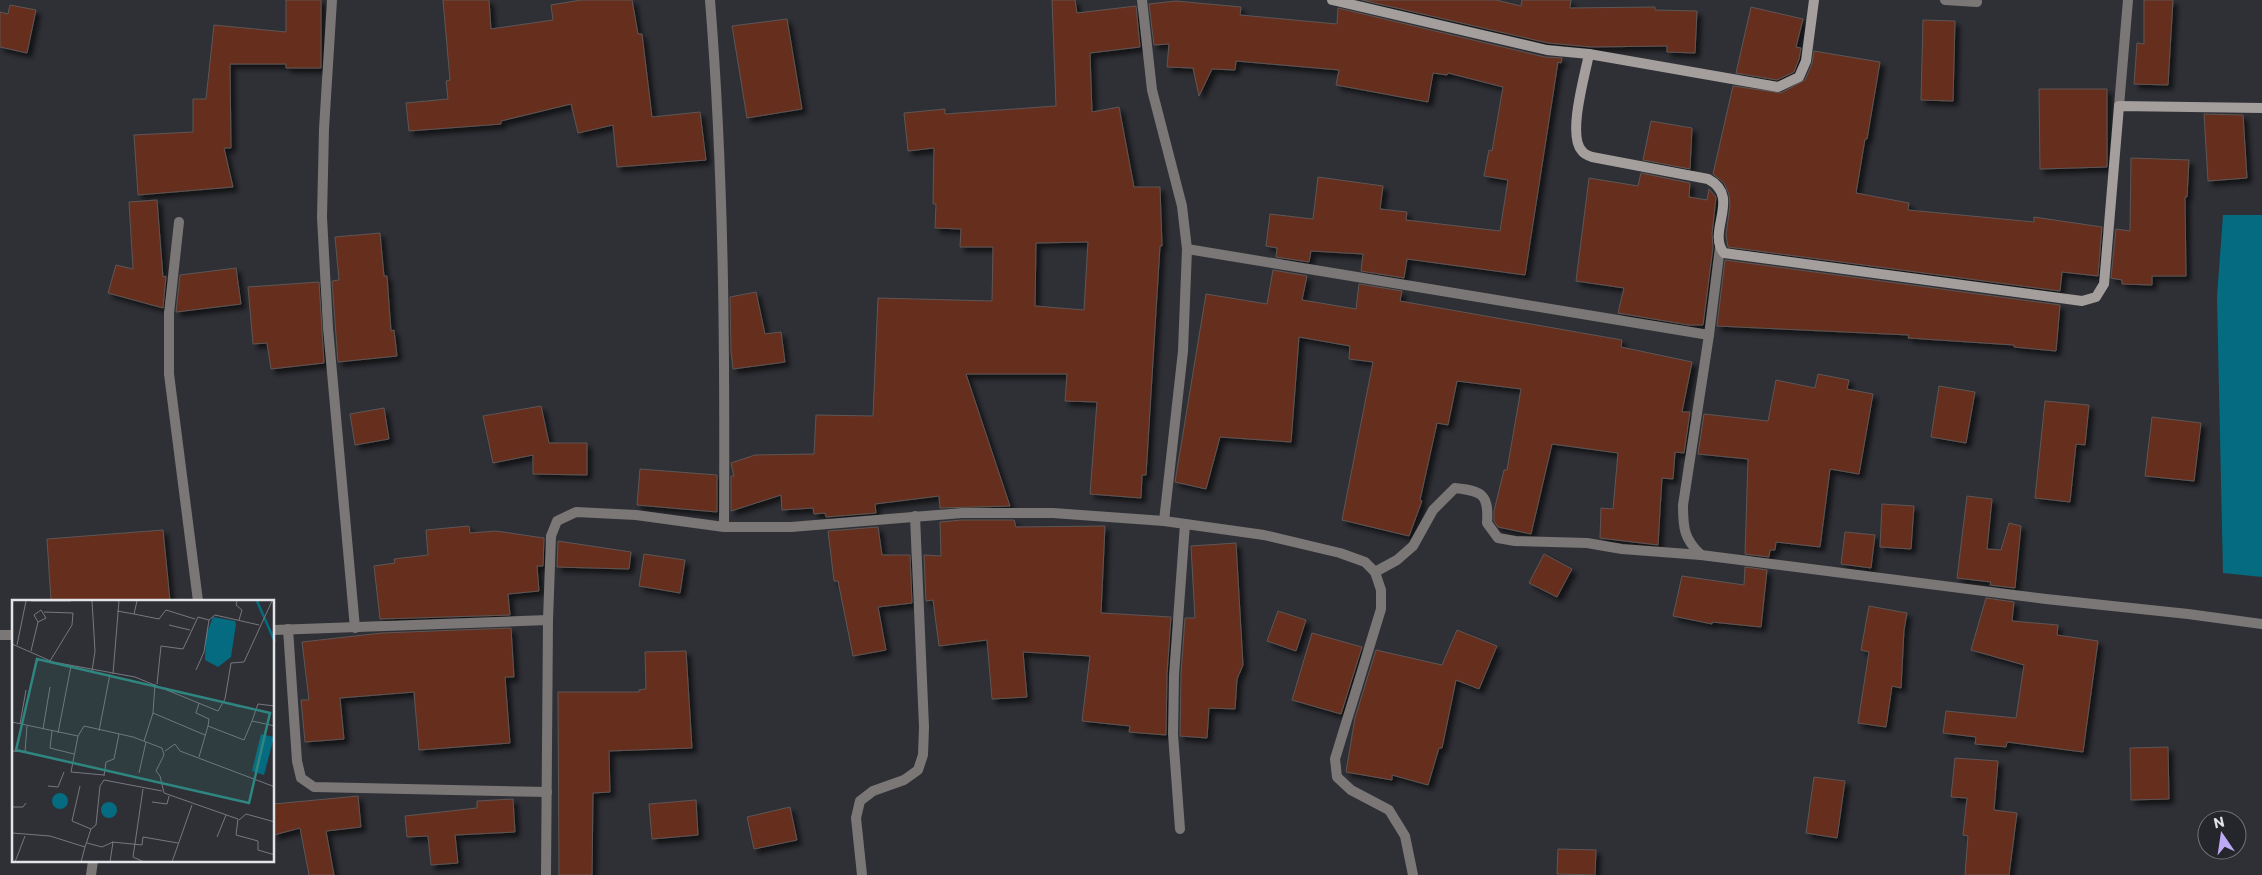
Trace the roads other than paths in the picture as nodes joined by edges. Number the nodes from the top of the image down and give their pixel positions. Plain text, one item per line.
1 (332, 0) edge
2 (710, 0) edge
3 (1142, 0) edge
4 (1332, 0) edge
5 (1814, 0) edge
6 (1945, 0) edge
7 (2128, 0) edge
8 (1977, 2) dead end
9 (1589, 54) junction
10 (2119, 106) junction
11 (2262, 108) edge
12 (179, 222) dead end
13 (1187, 248) junction
14 (1720, 248) junction
15 (1709, 335) junction
16 (916, 516) junction
17 (1164, 521) junction
18 (1185, 524) junction
19 (724, 527) junction
20 (1701, 555) junction
21 (1375, 572) junction
22 (198, 600) edge
23 (548, 620) junction
24 (2262, 624) edge
25 (355, 628) junction
26 (288, 629) junction
27 (275, 630) edge
28 (547, 792) junction
29 (1180, 829) dead end
30 (93, 862) edge
31 (91, 875) edge
32 (546, 875) edge
33 (862, 875) edge
34 (1413, 875) edge

1 - 25 street
2 - 19 street
3 - 13 street
4 - 9 street
5 - 9 street
6 - 8 street
7 - 10 street
9 - 14 street
10 - 11 street
10 - 14 street
12 - 22 street
13 - 15 street
13 - 17 street
14 - 15 street
15 - 20 street
16 - 17 street
16 - 19 street
16 - 33 street
17 - 18 street
18 - 21 street
18 - 29 street
19 - 23 street
20 - 21 street
20 - 24 street
21 - 34 street
23 - 25 street
23 - 28 street
25 - 26 street
26 - 27 street
26 - 28 street
28 - 32 street
30 - 31 street

